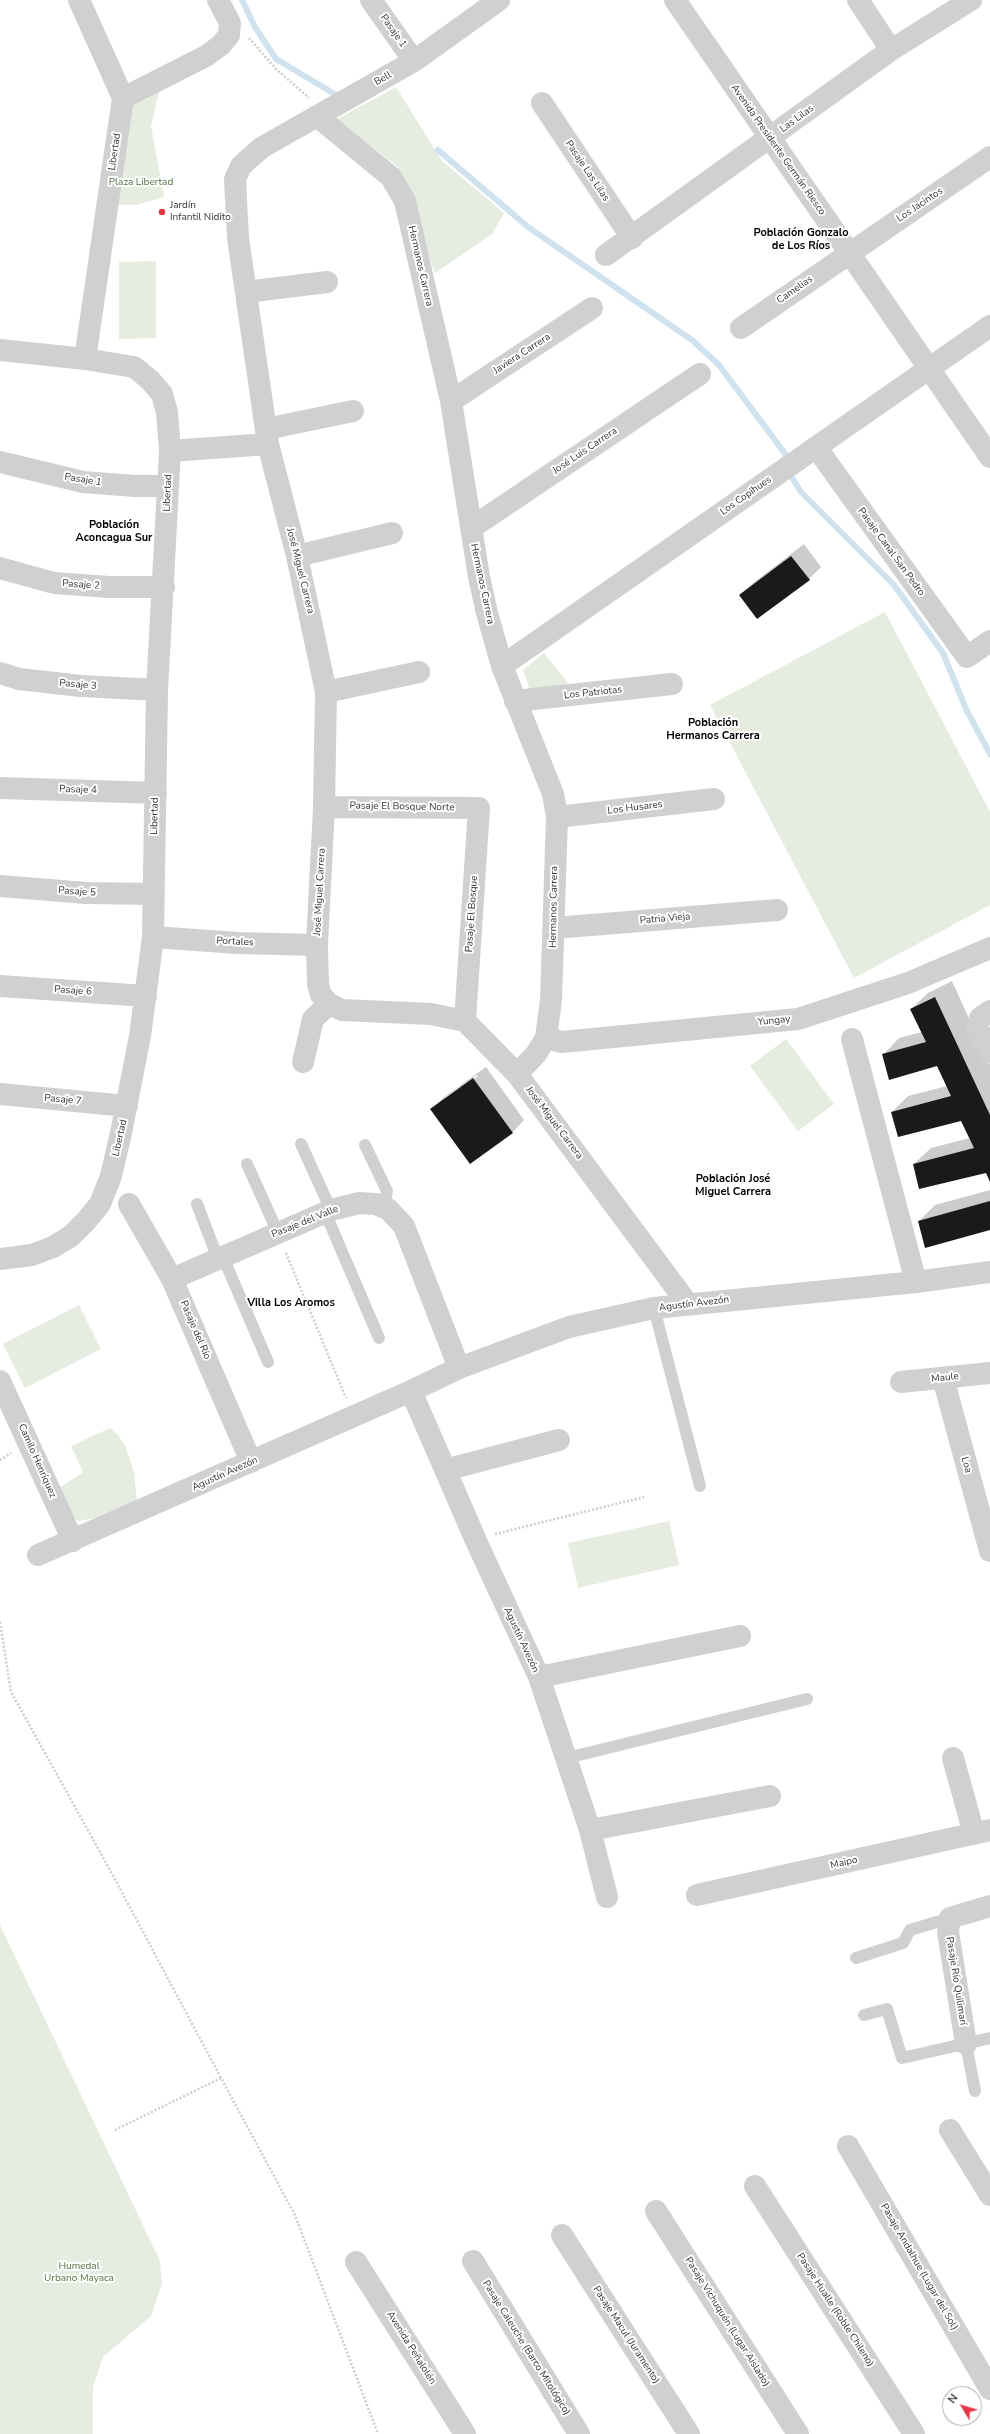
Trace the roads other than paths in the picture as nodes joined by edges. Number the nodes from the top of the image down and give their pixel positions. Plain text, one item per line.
1 (79, 0) edge
2 (218, 0) edge
3 (371, 0) edge
4 (499, 0) edge
5 (675, 0) edge
6 (858, 0) edge
7 (972, 0) edge
8 (891, 50) junction
9 (414, 61) junction
10 (123, 98) junction
11 (542, 103) dead end
12 (318, 116) junction
13 (770, 139) junction
14 (261, 148) joint
15 (990, 157) edge
16 (632, 238) junction
17 (849, 253) junction
18 (606, 255) dead end
19 (327, 282) dead end
20 (246, 292) junction
21 (592, 308) dead end
22 (990, 326) edge
23 (741, 328) dead end
24 (0, 350) edge
25 (85, 359) junction
26 (929, 368) junction
27 (700, 374) dead end
28 (451, 401) junction
29 (353, 412) dead end
30 (267, 437) junction
31 (816, 447) junction
32 (170, 451) junction
33 (990, 457) edge
34 (0, 462) edge
35 (168, 486) junction
36 (471, 528) junction
37 (392, 533) dead end
38 (296, 556) junction
39 (0, 568) edge
40 (164, 587) junction
41 (990, 641) edge
42 (502, 666) junction
43 (419, 672) dead end
44 (0, 673) edge
45 (672, 684) dead end
46 (157, 690) junction
47 (326, 692) junction
48 (515, 702) junction
49 (0, 788) edge
50 (156, 793) junction
51 (714, 799) dead end
52 (324, 807) junction
53 (479, 808) joint
54 (557, 817) junction
55 (0, 886) edge
56 (154, 894) junction
57 (777, 910) dead end
58 (554, 928) junction
59 (153, 937) junction
60 (317, 945) junction
61 (990, 948) edge
62 (0, 986) edge
63 (146, 996) junction
64 (329, 1004) junction
65 (990, 1011) edge
66 (465, 1020) junction
67 (546, 1038) junction
68 (852, 1039) dead end
69 (990, 1052) edge
70 (303, 1062) dead end
71 (517, 1074) junction
72 (0, 1094) edge
73 (127, 1106) junction
74 (301, 1144) dead end
75 (365, 1145) dead end
76 (247, 1164) dead end
77 (129, 1204) dead end
78 (197, 1204) dead end
79 (384, 1207) junction
80 (328, 1211) junction
81 (278, 1233) junction
82 (220, 1258) junction
83 (0, 1259) edge
84 (990, 1272) edge
85 (172, 1278) junction
86 (916, 1282) junction
87 (688, 1304) junction
88 (654, 1308) junction
89 (379, 1338) dead end
90 (268, 1362) dead end
91 (459, 1368) junction
92 (990, 1373) edge
93 (943, 1378) junction
94 (0, 1381) edge
95 (901, 1382) dead end
96 (411, 1392) junction
97 (559, 1440) dead end
98 (251, 1462) junction
99 (445, 1470) junction
100 (700, 1486) dead end
101 (73, 1541) junction
102 (990, 1551) edge
103 (38, 1556) dead end
104 (740, 1636) dead end
105 (539, 1677) junction
106 (807, 1699) dead end
107 (567, 1758) junction
108 (953, 1758) dead end
109 (770, 1796) dead end
110 (590, 1830) junction
111 (982, 1832) edge
112 (697, 1895) dead end
113 (607, 1897) dead end
114 (990, 1906) edge
115 (950, 1918) junction
116 (856, 1958) dead end
117 (864, 2015) dead end
118 (990, 2038) edge
119 (966, 2044) junction
120 (975, 2091) dead end
121 (950, 2130) dead end
122 (848, 2146) dead end
123 (755, 2186) dead end
124 (990, 2195) edge
125 (656, 2211) dead end
126 (562, 2235) dead end
127 (473, 2261) dead end
128 (356, 2262) dead end
129 (990, 2389) edge
130 (465, 2434) edge
131 (579, 2434) edge
132 (689, 2434) edge
133 (798, 2434) edge
134 (914, 2434) edge

1 - 10 street
2 - 10 street
3 - 9 street, Pasaje 1
4 - 9 street, Bell
5 - 13 street, Avenida Presidente Germán Riesco
6 - 8 street
7 - 8 street, Las Lilas
8 - 13 street, Las Lilas
9 - 12 street, Bell
10 - 25 street, Libertad
11 - 16 street, Pasaje Las Lilas
12 - 14 street, Bell
12 - 28 street, Hermanos Carrera
13 - 16 street, Las Lilas
13 - 17 street, Avenida Presidente Germán Riesco
14 - 20 street, José Miguel Carrera
15 - 17 street, Los Jacintos
16 - 18 street, Las Lilas
17 - 23 street, Camelias
17 - 26 street, Avenida Presidente Germán Riesco
19 - 20 street
20 - 30 street, José Miguel Carrera
21 - 28 street, Javiera Carrera
22 - 26 street, Los Copihues
24 - 25 street, Libertad
25 - 32 street, Libertad
26 - 31 street, Los Copihues
26 - 33 street, Avenida Presidente Germán Riesco
27 - 36 street, José Luis Carrera
28 - 36 street, Hermanos Carrera
29 - 30 street
30 - 32 street
30 - 38 street, José Miguel Carrera
31 - 41 street, Pasaje Canal San Pedro
31 - 42 street, Los Copihues
32 - 35 street, Libertad
34 - 35 street, Pasaje 1
35 - 40 street, Libertad
36 - 42 street, Hermanos Carrera
37 - 38 street
38 - 47 street, José Miguel Carrera
39 - 40 street, Pasaje 2
40 - 46 street, Libertad
42 - 48 street, Hermanos Carrera
43 - 47 street
44 - 46 street, Pasaje 3
45 - 48 street, Los Patriotas
46 - 50 street, Libertad
47 - 52 street, José Miguel Carrera
48 - 54 street, Hermanos Carrera
49 - 50 street, Pasaje 4
50 - 56 street, Libertad
51 - 54 street, Los Husares
52 - 53 street, Pasaje El Bosque Norte
52 - 60 street, José Miguel Carrera
53 - 66 street, Pasaje El Bosque
54 - 58 street, Hermanos Carrera
55 - 56 street, Pasaje 5
56 - 59 street, Libertad
57 - 58 street, Patria Vieja
58 - 67 street, Hermanos Carrera
59 - 60 street, Portales
59 - 63 street, Libertad
60 - 64 street, José Miguel Carrera
61 - 67 street, Yungay
62 - 63 street, Pasaje 6
63 - 73 street, Libertad
64 - 66 street
64 - 70 street
65 - 69 street
66 - 71 street, José Miguel Carrera
67 - 71 street, Hermanos Carrera
68 - 86 street
71 - 87 street, José Miguel Carrera
72 - 73 street, Pasaje 7
73 - 83 street, Libertad
74 - 80 lane
75 - 79 lane
76 - 81 lane
77 - 85 street, Pasaje del Río
78 - 82 lane
79 - 80 street, Pasaje del Valle
79 - 91 street
80 - 81 street, Pasaje del Valle
80 - 89 lane
81 - 82 street, Pasaje del Valle
82 - 85 street, Pasaje del Valle
82 - 90 lane
84 - 86 street, Agustín Avezón
85 - 98 street, Pasaje del Río
86 - 87 street, Agustín Avezón
87 - 88 street, Agustín Avezón
88 - 91 street, Agustín Avezón
88 - 100 lane
91 - 96 street, Agustín Avezón
92 - 93 street, Maule
93 - 95 street, Maule
93 - 102 street, Loa
94 - 101 street, Camilo Henríquez
96 - 98 street, Agustín Avezón
96 - 99 street, Agustín Avezón
97 - 99 street
98 - 101 street, Agustín Avezón
99 - 105 street, Agustín Avezón
101 - 103 street, Agustín Avezón
104 - 105 street
105 - 107 street, Agustín Avezón
106 - 107 lane
107 - 110 street, Agustín Avezón
108 - 111 street
109 - 110 street
110 - 113 street, Agustín Avezón
111 - 112 street, Maipo
114 - 115 street
115 - 116 lane
115 - 119 street, Pasaje Río Quilimarí
117 - 119 lane
118 - 119 lane
119 - 120 lane
121 - 124 street
122 - 129 street, Pasaje Andalhue (Lugar del Sol)
123 - 134 street, Pasaje Hualle (Roble Chileno)
125 - 133 street, Pasaje Vichuquén (Lugar Aislado)
126 - 132 street, Pasaje Macul (Juramento)
127 - 131 street, Pasaje Caleuche (Barco Mitológico)
128 - 130 street, Avenida Peñalolén

